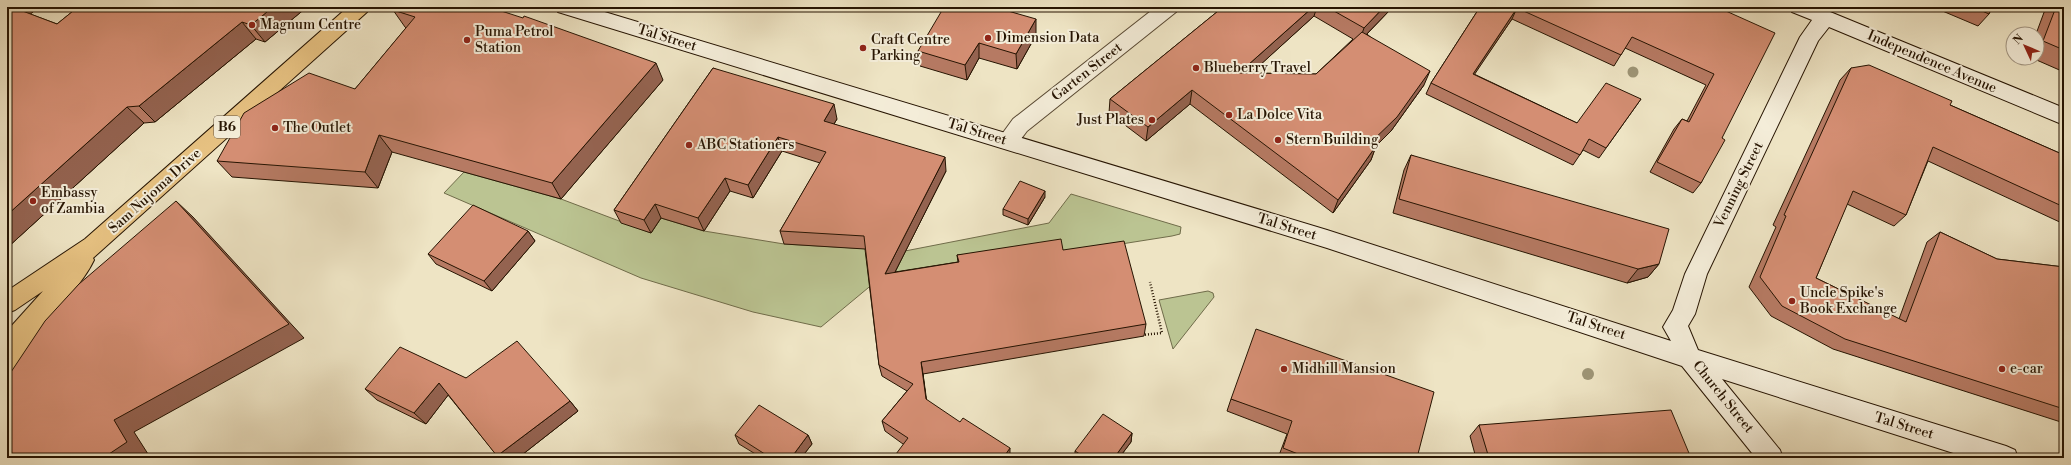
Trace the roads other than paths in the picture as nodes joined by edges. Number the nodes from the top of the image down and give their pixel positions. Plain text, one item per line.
1 (360, 7) edge
2 (565, 7) edge
3 (1169, 7) edge
4 (1799, 7) edge
5 (1825, 18) junction
6 (2064, 117) edge
7 (1007, 141) junction
8 (93, 246) junction
9 (67, 281) junction
10 (7, 303) edge
11 (7, 347) edge
12 (1689, 356) junction
13 (7, 377) edge
14 (1772, 458) edge
15 (2006, 458) edge

1 - 8 highway, Sam Nujoma Drive / B6
2 - 7 street, Tal Street
3 - 7 street, Garten Street
4 - 5 street, Independence Avenue
5 - 6 street, Independence Avenue
5 - 12 street, Venning Street
7 - 12 street, Tal Street
8 - 9 highway, Sam Nujoma Drive / B6
8 - 10 highway, Sam Nujoma Drive / B6
9 - 11 highway, Sam Nujoma Drive / B6
9 - 13 highway
12 - 14 street, Church Street
12 - 15 street, Tal Street

